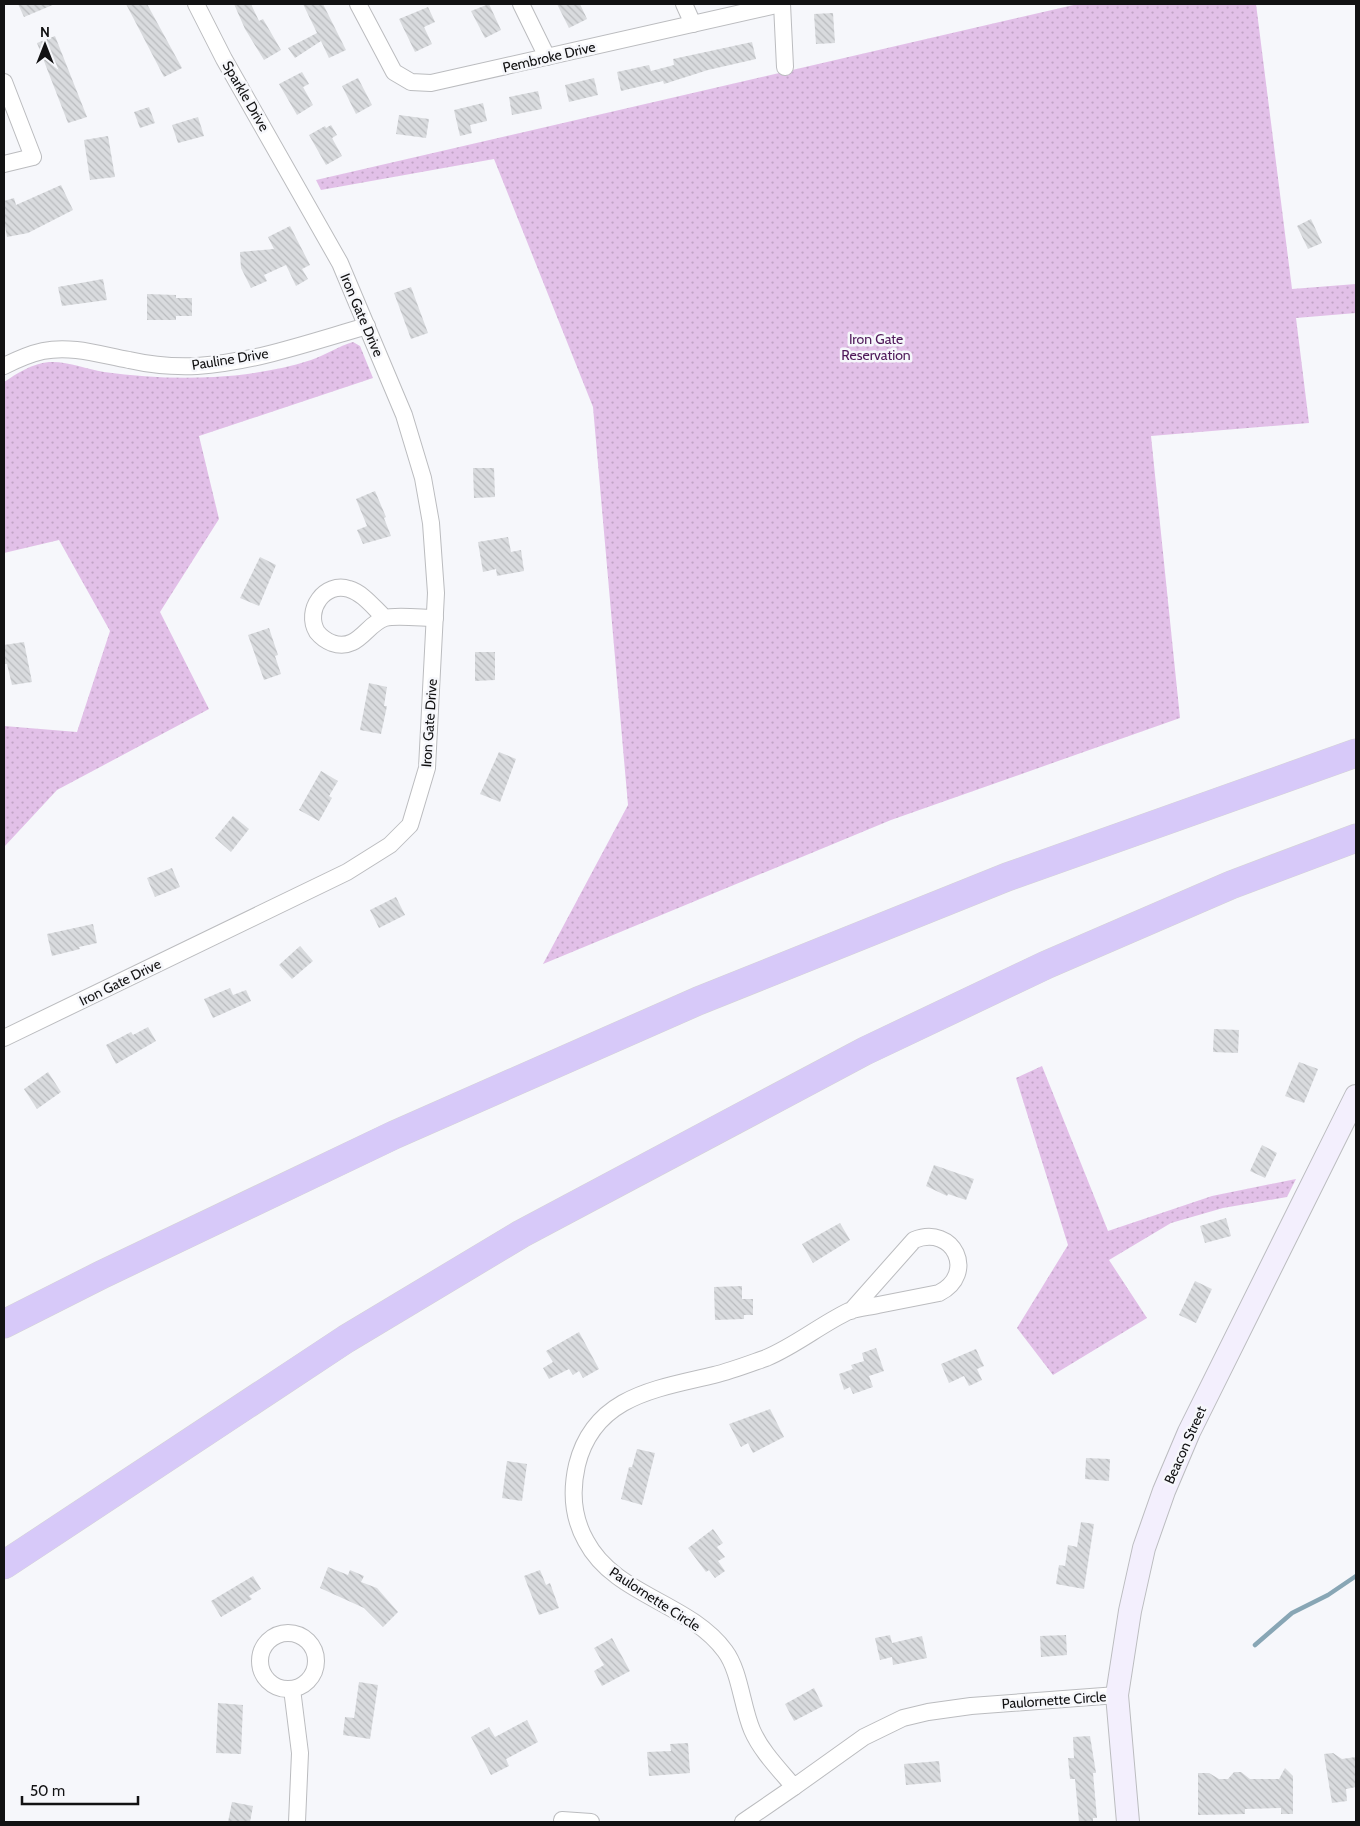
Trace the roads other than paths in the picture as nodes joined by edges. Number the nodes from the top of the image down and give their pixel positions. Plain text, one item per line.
1 (196, 4) edge
2 (358, 4) edge
3 (521, 4) edge
4 (684, 4) edge
5 (781, 4) edge
6 (693, 24) junction
7 (547, 57) junction
8 (785, 67) dead end
9 (4, 82) edge
10 (4, 164) edge
11 (297, 186) joint
12 (367, 326) junction
13 (4, 366) edge
14 (385, 618) dead end
15 (435, 618) junction
16 (1356, 753) edge
17 (1356, 838) edge
18 (4, 1038) edge
19 (1356, 1099) edge
20 (851, 1310) junction
21 (4, 1324) edge
22 (4, 1565) edge
23 (292, 1689) dead end
24 (1117, 1695) junction
25 (794, 1787) junction
26 (562, 1820) dead end
27 (297, 1822) edge
28 (591, 1822) edge
29 (743, 1822) edge
30 (1128, 1822) edge

1 - 11 street, Sparkle Drive
2 - 7 street, Pembroke Drive
3 - 7 street
4 - 6 street
5 - 6 street, Pembroke Drive
5 - 8 street
6 - 7 street, Pembroke Drive
9 - 10 street
11 - 12 street, Iron Gate Drive
12 - 13 street, Pauline Drive
12 - 15 street, Iron Gate Drive
14 - 15 street
15 - 18 street, Iron Gate Drive
16 - 21 highway
17 - 22 highway
19 - 24 main road, Beacon Street
20 - 20 street, Paulornette Circle
20 - 25 street, Paulornette Circle
23 - 27 street
24 - 25 street, Paulornette Circle
24 - 30 main road, Beacon Street
25 - 29 street
26 - 28 street

